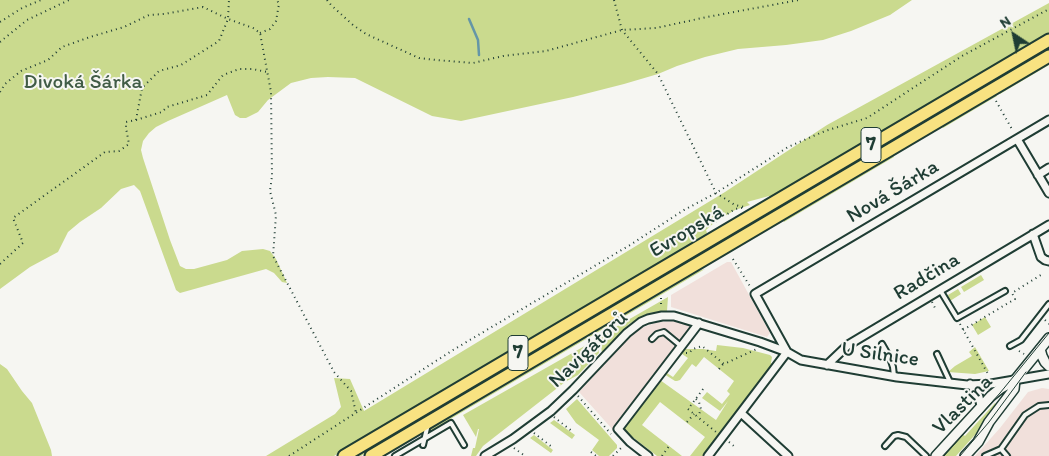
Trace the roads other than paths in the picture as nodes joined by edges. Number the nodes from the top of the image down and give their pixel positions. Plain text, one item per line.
1 (1049, 40) edge
2 (1049, 56) edge
3 (1049, 120) edge
4 (1016, 136) junction
5 (1049, 168) edge
6 (1038, 175) junction
7 (1049, 193) edge
8 (1049, 225) edge
9 (1033, 234) junction
10 (1049, 261) edge
11 (940, 290) junction
12 (1005, 291) dead end
13 (1049, 306) edge
14 (699, 323) junction
15 (1049, 338) edge
16 (652, 339) dead end
17 (882, 344) dead end
18 (681, 346) junction
19 (1010, 346) dead end
20 (1040, 349) junction
21 (787, 352) junction
22 (937, 354) dead end
23 (827, 365) junction
24 (1049, 366) edge
25 (1049, 374) edge
26 (894, 376) junction
27 (1015, 380) junction
28 (950, 382) junction
29 (970, 384) junction
30 (1049, 405) edge
31 (981, 406) junction
32 (741, 413) junction
33 (428, 422) junction
34 (425, 438) junction
35 (423, 445) dead end
36 (464, 445) dead end
37 (885, 446) dead end
38 (1001, 449) junction
39 (344, 456) edge
40 (371, 456) edge
41 (395, 456) edge
42 (485, 456) edge
43 (648, 456) edge
44 (708, 456) edge
45 (788, 456) edge
46 (926, 456) edge
47 (936, 456) edge
48 (965, 456) edge
49 (985, 456) edge
50 (1007, 456) edge

1 - 39 main road, Evropská / 7
2 - 33 main road, Evropská / 7
3 - 4 street, Nová Šárka
4 - 6 street
4 - 21 street, Nová Šárka
5 - 6 street
6 - 7 street
8 - 9 street, Radčina
9 - 10 street
9 - 11 street, Radčina
11 - 12 lane
11 - 23 street, Radčina
13 - 19 lane
14 - 18 street
14 - 21 street, Navigátorů
14 - 42 street, Navigátorů
15 - 20 street, Vlastina
16 - 18 lane
17 - 26 lane
18 - 43 street
20 - 24 street
20 - 27 street, Vlastina
21 - 23 street, U Silnice
21 - 32 street
22 - 28 lane
23 - 26 street, U Silnice
25 - 27 street, U Silnice
26 - 28 street, U Silnice
27 - 29 street, U Silnice
27 - 31 street, Vlastina
27 - 48 street, Vlastina
28 - 29 street, U Silnice
29 - 31 street
30 - 38 lane
31 - 47 street, Vlastina
32 - 44 street
32 - 45 street
33 - 34 lane
33 - 40 main road, Evropská / 7
34 - 35 lane
34 - 36 lane
34 - 41 lane
37 - 46 lane
38 - 49 lane
38 - 50 lane

